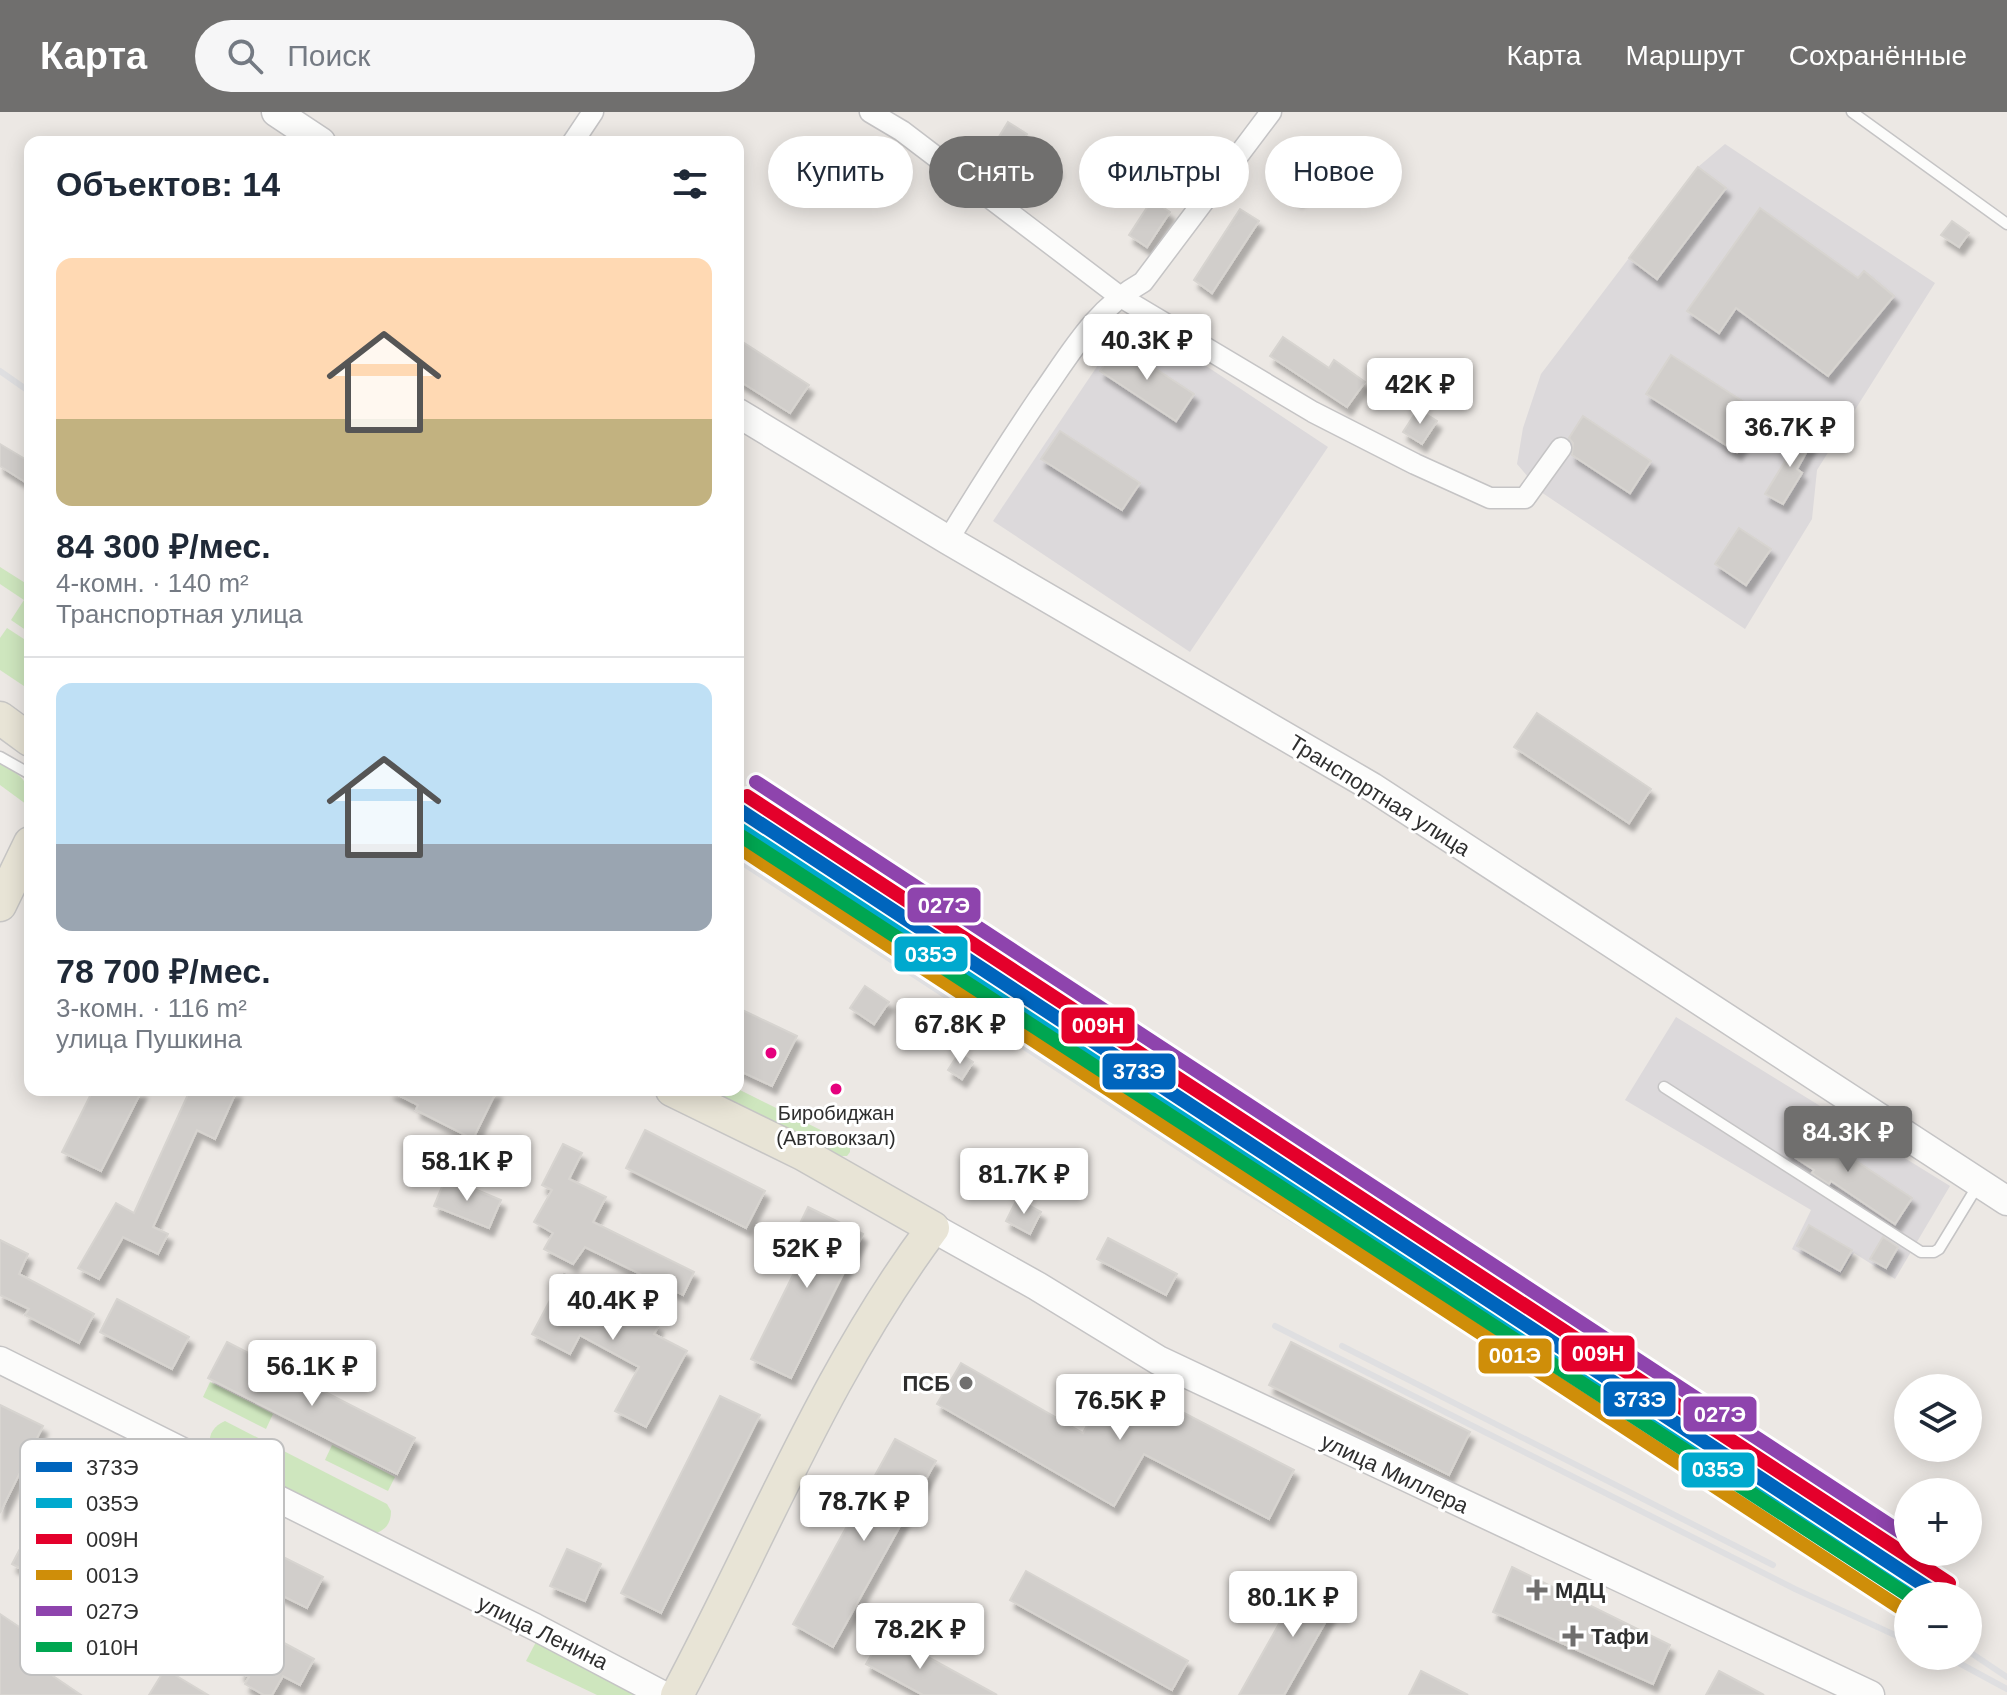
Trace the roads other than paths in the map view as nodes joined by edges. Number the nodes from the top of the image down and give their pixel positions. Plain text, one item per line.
1 (276, 112) edge
2 (593, 112) edge
3 (870, 112) edge
4 (1271, 112) edge
5 (1852, 112) edge
6 (312, 136) edge
7 (577, 136) edge
8 (2007, 224) edge
9 (1119, 296) junction
10 (744, 417) edge
11 (1561, 448) dead end
12 (948, 540) junction
13 (0, 718) edge
14 (24, 736) edge
15 (0, 757) edge
16 (24, 771) edge
17 (24, 855) edge
18 (0, 905) edge
19 (1664, 1087) dead end
20 (684, 1096) edge
21 (1979, 1183) junction
22 (2007, 1201) edge
23 (933, 1228) junction
24 (0, 1360) edge
25 (158, 1439) edge
26 (284, 1502) edge
27 (664, 1695) edge
28 (677, 1695) edge
29 (1870, 1695) edge

1 - 6 main road
2 - 7 street
3 - 9 street
4 - 9 street
5 - 8 lane
9 - 11 street
9 - 12 street
10 - 12 main road, Транспортная улица
12 - 21 main road, Транспортная улица
13 - 14 main road
15 - 16 lane
17 - 18 main road
19 - 21 lane
20 - 23 main road
21 - 22 main road, Транспортная улица
23 - 28 main road
23 - 29 main road, улица Миллера
24 - 25 street, улица Ленина
26 - 27 street, улица Ленина

